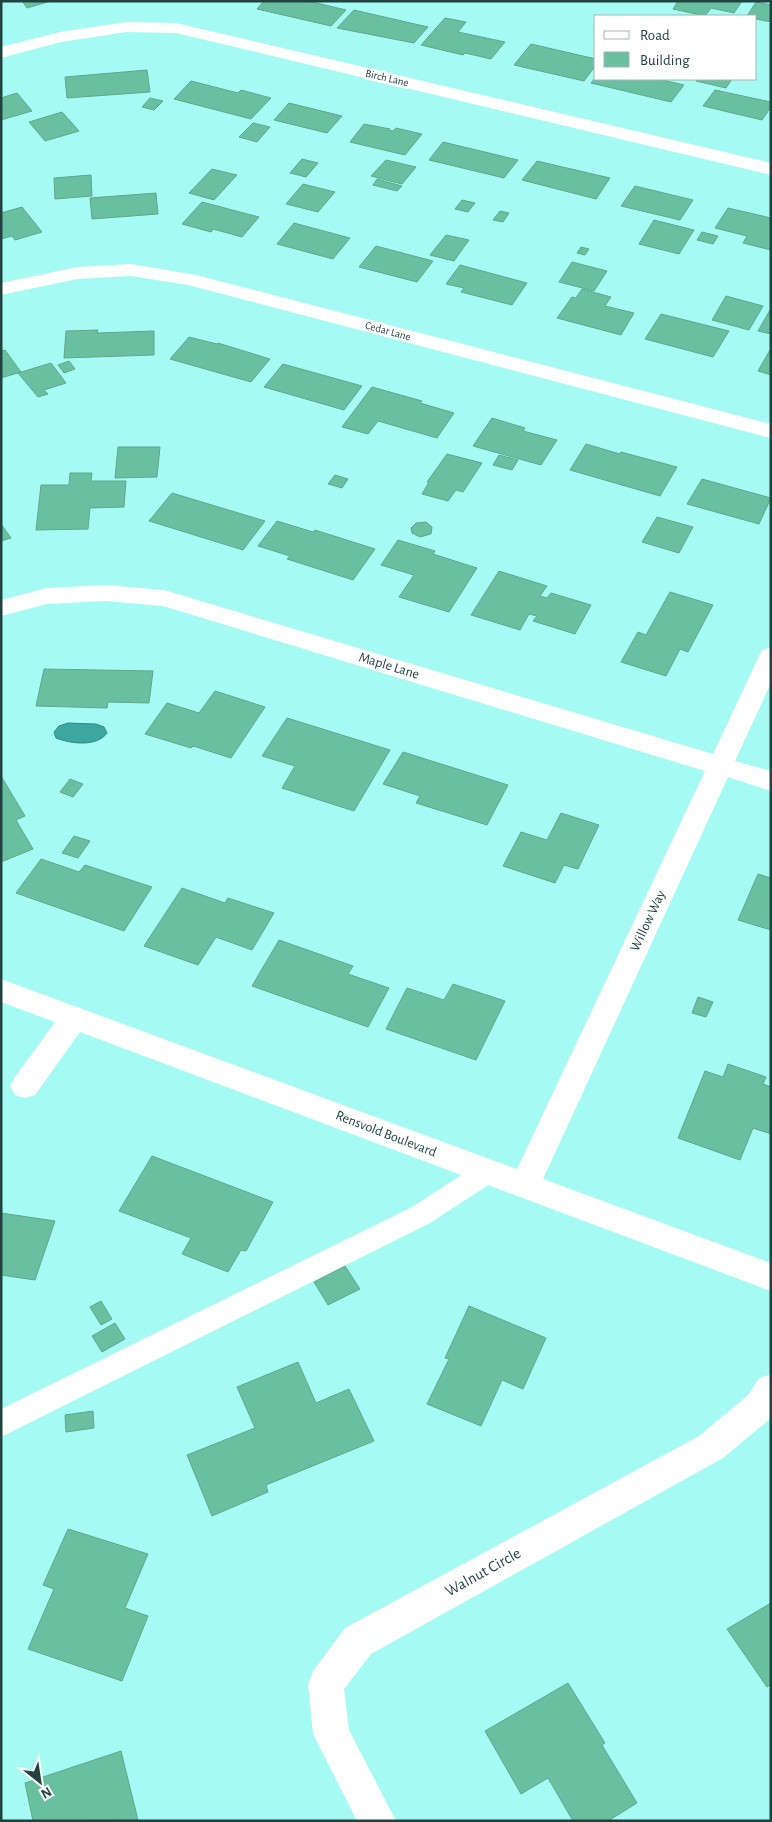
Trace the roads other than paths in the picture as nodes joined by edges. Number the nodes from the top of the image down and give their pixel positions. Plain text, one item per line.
1 (1, 53) edge
2 (771, 169) edge
3 (1, 289) edge
4 (771, 431) edge
5 (1, 608) edge
6 (771, 656) edge
7 (720, 765) junction
8 (771, 781) edge
9 (1, 990) edge
10 (75, 1017) junction
11 (25, 1086) dead end
12 (487, 1172) junction
13 (525, 1185) junction
14 (771, 1277) edge
15 (771, 1389) edge
16 (1, 1424) edge
17 (377, 1821) edge

1 - 2 street, Birch Lane
3 - 4 street, Cedar Lane
5 - 7 street, Maple Lane
6 - 7 street, Willow Way
7 - 8 street, Maple Lane
7 - 13 street, Willow Way
9 - 10 street, Rensvold Boulevard
10 - 11 street
10 - 12 street, Rensvold Boulevard
12 - 13 street, Rensvold Boulevard
12 - 16 lane
13 - 14 street, Rensvold Boulevard
15 - 17 street, Walnut Circle

